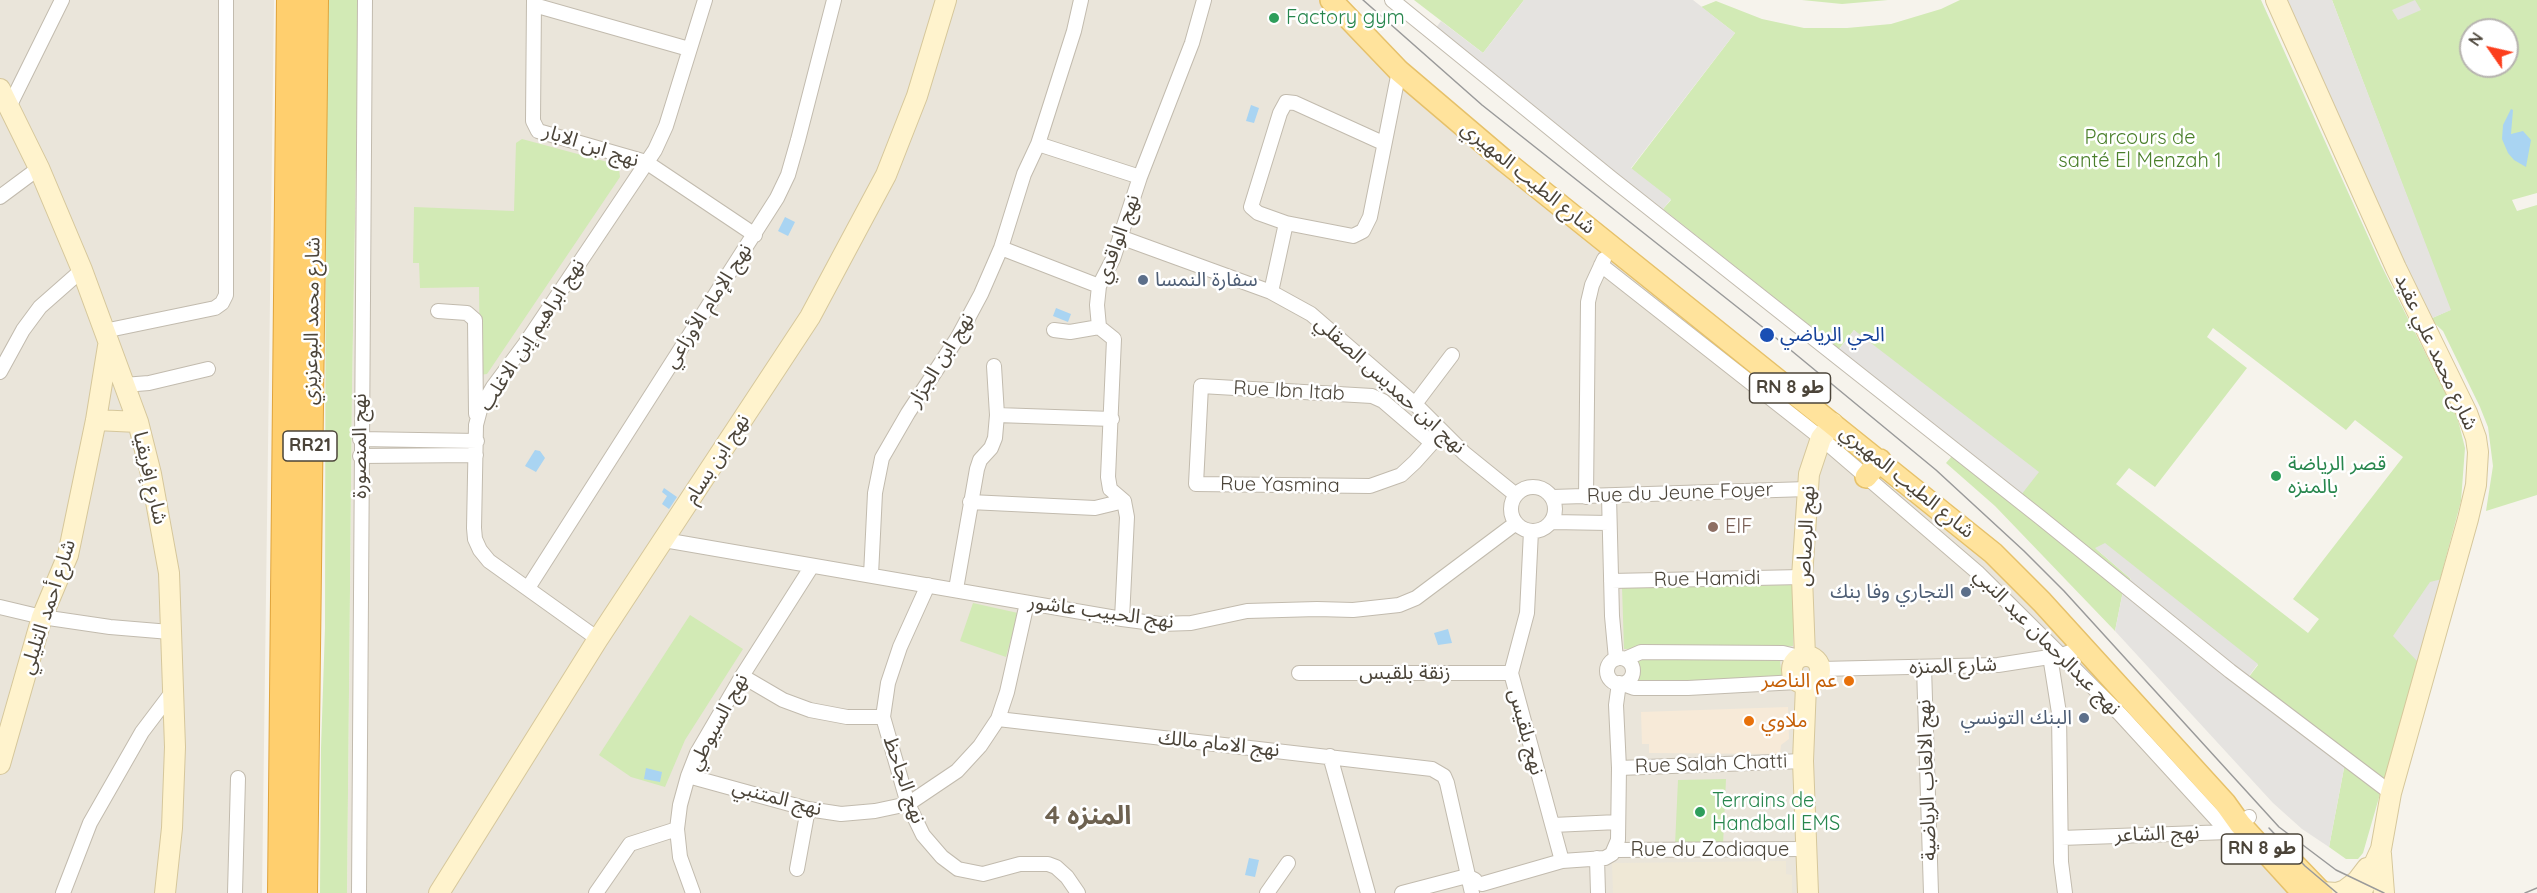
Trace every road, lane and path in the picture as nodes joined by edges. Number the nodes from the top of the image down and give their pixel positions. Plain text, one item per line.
1 (62, 0) edge
2 (226, 0) edge
3 (290, 0) edge
4 (315, 0) edge
5 (365, 0) edge
6 (705, 0) edge
7 (834, 0) edge
8 (946, 0) edge
9 (1081, 0) edge
10 (1204, 0) edge
11 (1331, 0) edge
12 (1392, 0) edge
13 (2276, 0) edge
14 (534, 2) edge
15 (689, 50) junction
16 (1400, 71) junction
17 (4, 98) edge
18 (1038, 144) junction
19 (1383, 144) junction
20 (646, 162) junction
21 (39, 168) junction
22 (1140, 177) junction
23 (0, 197) edge
24 (1286, 223) junction
25 (755, 235) junction
26 (1120, 237) junction
27 (1608, 243) junction
28 (1000, 248) junction
29 (1601, 265) junction
30 (82, 270) junction
31 (1100, 286) junction
32 (1271, 291) junction
33 (438, 311) dead end
34 (1099, 327) junction
35 (1054, 330) dead end
36 (106, 337) junction
37 (1452, 355) dead end
38 (994, 366) dead end
39 (208, 369) dead end
40 (0, 372) edge
41 (124, 385) junction
42 (1201, 386) joint
43 (1415, 404) junction
44 (998, 415) junction
45 (1112, 419) junction
46 (96, 420) junction
47 (138, 422) junction
48 (476, 425) junction
49 (1442, 431) junction
50 (1827, 431) junction
51 (360, 439) junction
52 (1432, 443) junction
53 (476, 448) junction
54 (360, 456) junction
55 (1880, 460) junction
56 (1866, 477) junction
57 (1808, 489) junction
58 (1516, 495) junction
59 (1609, 496) junction
60 (1552, 497) junction
61 (1586, 497) junction
62 (1124, 501) junction
63 (970, 502) junction
64 (1552, 522) junction
65 (1515, 523) junction
66 (1609, 523) junction
67 (1531, 531) junction
68 (664, 540) junction
69 (812, 566) junction
70 (871, 575) junction
71 (1802, 577) junction
72 (1611, 581) junction
73 (928, 585) junction
74 (528, 588) junction
75 (956, 589) junction
76 (1027, 603) junction
77 (0, 607) edge
78 (42, 617) junction
79 (1122, 619) junction
80 (170, 632) junction
81 (598, 639) junction
82 (2084, 647) junction
83 (2056, 656) junction
84 (1802, 657) junction
85 (1621, 659) junction
86 (1924, 668) junction
87 (1820, 669) junction
88 (1511, 673) junction
89 (1299, 674) dead end
90 (742, 676) junction
91 (1621, 683) junction
92 (1802, 683) junction
93 (173, 691) junction
94 (883, 717) junction
95 (998, 719) junction
96 (1329, 756) junction
97 (1803, 761) junction
98 (0, 764) edge
99 (1619, 768) junction
100 (688, 776) junction
101 (238, 778) dead end
102 (2391, 793) junction
103 (909, 804) junction
104 (808, 809) junction
105 (1618, 822) junction
106 (2239, 824) junction
107 (1553, 825) junction
108 (677, 828) junction
109 (2061, 837) junction
110 (2382, 844) junction
111 (1805, 849) junction
112 (1614, 850) junction
113 (1597, 858) junction
114 (1562, 861) junction
115 (1288, 862) dead end
116 (797, 869) dead end
117 (1467, 876) junction
118 (1477, 890) edge
119 (63, 893) edge
120 (165, 893) edge
121 (235, 893) edge
122 (281, 893) edge
123 (304, 893) edge
124 (359, 893) edge
125 (439, 893) edge
126 (596, 893) edge
127 (693, 893) edge
128 (1078, 893) edge
129 (1267, 893) edge
130 (1368, 893) edge
131 (1402, 893) edge
132 (1598, 893) edge
133 (1808, 893) edge
134 (1931, 893) edge
135 (2065, 893) edge
136 (2316, 893) edge
137 (2361, 893) edge
138 (2384, 893) edge

1 - 17 street
2 - 36 street
3 - 122 highway, شارع محمد البوعزيزي / RR21
4 - 123 highway, شارع محمد البوعزيزي / RR21
5 - 51 street, نهج المنصورة
6 - 15 street, نهج ابراهيم إبن الاغلب
7 - 25 street, نهج الإمام الأوزاعي
8 - 68 street, نهج ابن بسام
9 - 18 street, نهج ابن الجزار
10 - 22 street, نهج الواقدي
11 - 16 main road, شارع الطيب المهيري / RN 8 طو
12 - 102 street
13 - 102 street, شارع محمد علي عقيد
14 - 15 street
14 - 20 street, نهج ابن الابار
15 - 20 street, نهج ابراهيم إبن الاغلب
16 - 19 street
16 - 27 main road, شارع الطيب المهيري / RN 8 طو
17 - 21 street, شارع إفريقيا
18 - 22 street
18 - 28 street, نهج ابن الجزار
19 - 24 street
19 - 24 street
20 - 25 street, نهج ابن الابار
20 - 48 street, نهج ابراهيم إبن الاغلب
21 - 23 street
21 - 30 street, شارع إفريقيا
22 - 26 street, نهج الواقدي
24 - 32 street
25 - 74 street, نهج الإمام الأوزاعي
26 - 31 street, نهج الواقدي
26 - 32 street, نهج ابن حمديس الصقلي
27 - 29 street
27 - 50 main road, شارع الطيب المهيري / RN 8 طو
28 - 31 street
28 - 70 street, نهج ابن الجزار
29 - 50 street, نهج عبدالرحمان عبد النبي
29 - 61 street
30 - 36 street, شارع إفريقيا
30 - 40 street
31 - 34 street, نهج الواقدي
32 - 43 street, نهج ابن حمديس الصقلي
33 - 48 street
34 - 35 street
34 - 45 street
36 - 41 street, شارع إفريقيا
36 - 46 street, شارع أحمد التليلي
37 - 43 street
38 - 44 street
39 - 41 street
41 - 47 street, شارع إفريقيا
42 - 52 street, Rue Ibn Itab
42 - 52 street, Rue Yasmina
43 - 49 street, نهج ابن حمديس الصقلي
44 - 45 street
44 - 63 street
45 - 62 street
46 - 47 street
46 - 78 street, شارع أحمد التليلي
47 - 80 street, شارع إفريقيا
48 - 53 street, نهج ابراهيم إبن الاغلب
49 - 52 street, Rue Yasmina
49 - 58 street, نهج ابن حمديس الصقلي
50 - 55 main road, شارع الطيب المهيري / RN 8 طو
50 - 56 street, نهج عبدالرحمان عبد النبي
50 - 57 street, نهج الرصاص
51 - 53 street
51 - 54 street, نهج المنصورة
53 - 54 street
53 - 74 street, نهج ابراهيم إبن الاغلب
54 - 124 street, نهج المنصورة
55 - 56 main road
55 - 82 main road, شارع الطيب المهيري / RN 8 طو
56 - 83 street, نهج عبدالرحمان عبد النبي
57 - 59 street, Rue du Jeune Foyer
57 - 71 street, نهج الرصاص
58 - 60 street
58 - 65 street
59 - 61 street, Rue du Jeune Foyer
59 - 66 street
60 - 61 street, Rue du Jeune Foyer
60 - 64 street
62 - 63 street
62 - 79 street
63 - 75 street
64 - 66 street
64 - 67 street
65 - 67 street
65 - 79 street, نهج الحبيب عاشور
66 - 72 street
67 - 88 street, نهج بلقيس
68 - 69 street, نهج الحبيب عاشور
68 - 81 street, نهج ابن بسام
69 - 70 street, نهج الحبيب عاشور
69 - 90 street, نهج السيوطي
70 - 73 street, نهج الحبيب عاشور
71 - 72 street, Rue Hamidi
71 - 84 street, نهج الرصاص
72 - 85 street
73 - 75 street, نهج الحبيب عاشور
73 - 94 street, نهج الجاحظ
74 - 81 street, نهج ابراهيم إبن الاغلب
75 - 76 street, نهج الحبيب عاشور
76 - 79 street, نهج الحبيب عاشور
76 - 95 street, نهج المتنبي
77 - 78 street
78 - 80 street
78 - 98 street, شارع أحمد التليلي
80 - 93 street, شارع إفريقيا
81 - 125 street, نهج ابن بسام
82 - 83 street, شارع المنزه
82 - 106 main road, شارع الطيب المهيري / RN 8 طو
83 - 86 street, شارع المنزه
83 - 106 street, نهج عبدالرحمان عبد النبي
83 - 109 street
84 - 85 street
84 - 87 street
84 - 92 street, نهج الرصاص
85 - 91 street
85 - 91 street
86 - 87 street, شارع المنزه
86 - 134 street, نهج الالعاب الرياضية
87 - 92 street
88 - 89 street, زنقة بلقيس
88 - 107 street, نهج بلقيس
90 - 94 street
90 - 100 street, نهج السيوطي
91 - 92 street
91 - 99 street, Rue du Zodiaque
92 - 97 street, نهج الرصاص
93 - 119 street
93 - 120 street, شارع إفريقيا
94 - 103 street, نهج الجاحظ
95 - 96 street, نهج الامام مالك
95 - 103 street, نهج المتنبي
96 - 117 street, نهج الامام مالك
96 - 130 street
97 - 99 street, Rue Salah Chatti
97 - 111 street, نهج الرصاص
99 - 105 street, Rue du Zodiaque
100 - 104 street, نهج المتنبي
100 - 108 street, نهج السيوطي
101 - 121 street
102 - 110 street, شارع محمد علي عقيد
103 - 104 street, نهج المتنبي
103 - 128 street, نهج الجاحظ
104 - 116 street
105 - 107 street
105 - 112 street, Rue du Zodiaque
106 - 109 street, نهج الشاعر
106 - 136 main road, شارع الطيب المهيري / RN 8 طو
107 - 114 street, نهج بلقيس
108 - 126 street
108 - 127 street, نهج السيوطي
109 - 135 street
110 - 136 street
110 - 137 street, شارع محمد علي عقيد
110 - 138 street
111 - 112 street, Rue du Zodiaque
111 - 133 street, نهج الرصاص
112 - 113 street, Rue du Zodiaque
113 - 114 street, Rue du Zodiaque
113 - 132 street
114 - 118 street, Rue du Zodiaque
115 - 129 street
117 - 118 street
117 - 131 street

